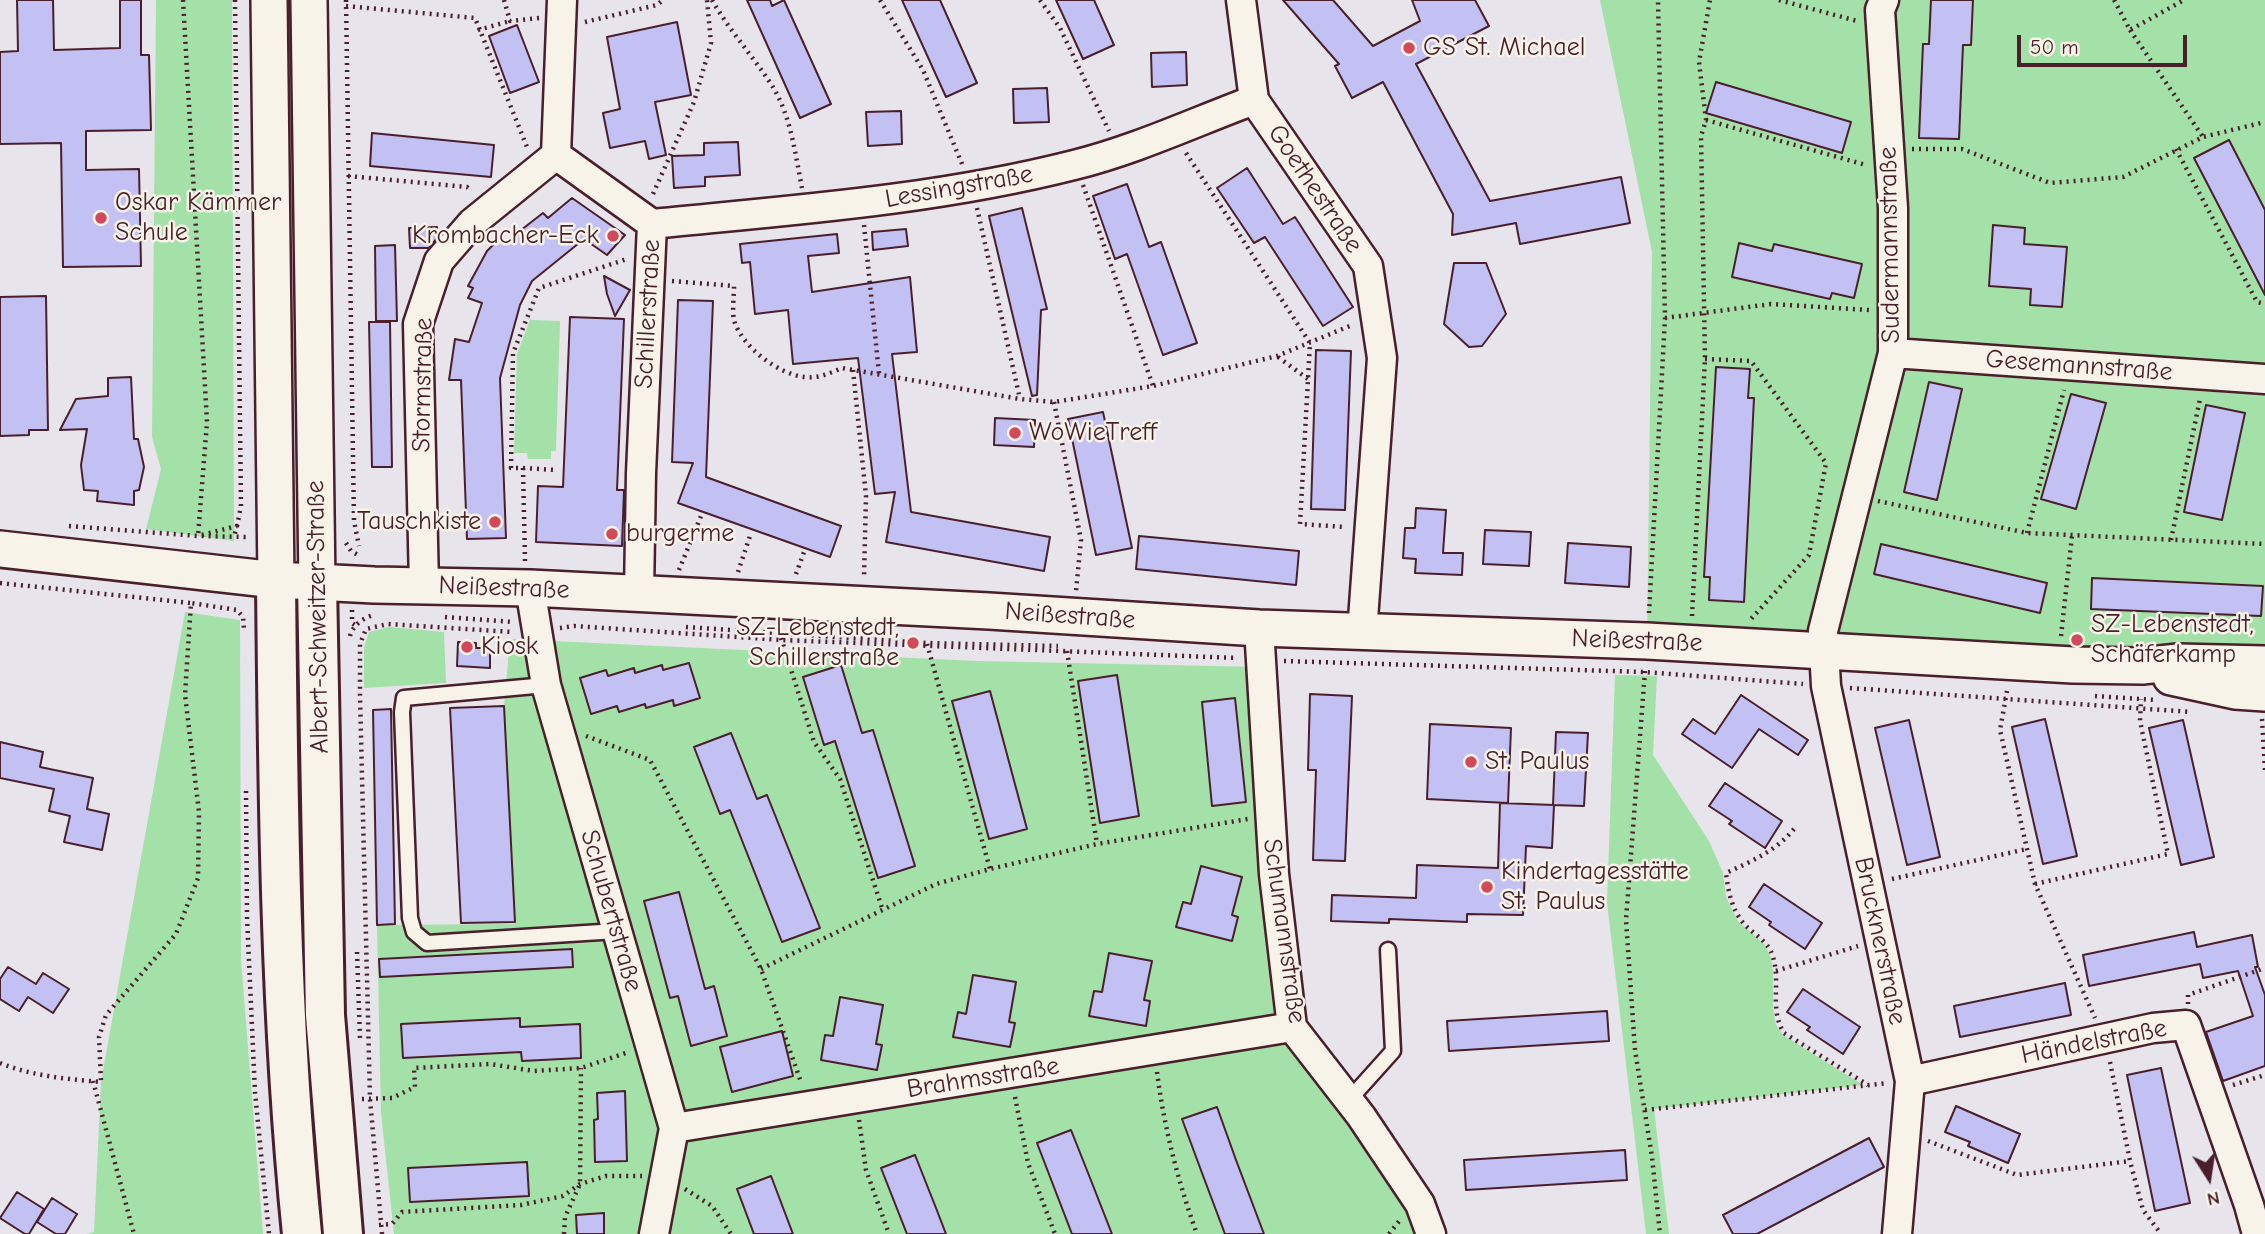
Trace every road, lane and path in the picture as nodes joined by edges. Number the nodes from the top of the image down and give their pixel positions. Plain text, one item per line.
1 (183, 0) edge
2 (235, 0) edge
3 (269, 0) edge
4 (309, 0) edge
5 (504, 0) edge
6 (663, 0) edge
7 (709, 0) edge
8 (1040, 0) edge
9 (1241, 0) edge
10 (1658, 0) edge
11 (1710, 0) edge
12 (1779, 0) edge
13 (1884, 0) edge
14 (2114, 0) edge
15 (2184, 0) edge
16 (346, 3) edge
17 (561, 14) edge
18 (510, 21) junction
19 (1881, 28) junction
20 (478, 30) junction
21 (2130, 30) junction
22 (1254, 100) junction
23 (1706, 120) junction
24 (2265, 122) edge
25 (1172, 131) junction
26 (2203, 137) junction
27 (2176, 149) junction
28 (1119, 151) junction
29 (1890, 160) junction
30 (546, 162) junction
31 (1076, 165) junction
32 (348, 176) junction
33 (862, 204) junction
34 (492, 207) junction
35 (806, 209) junction
36 (649, 231) junction
37 (650, 279) junction
38 (2265, 304) edge
39 (1895, 312) junction
40 (1703, 313) junction
41 (1376, 316) junction
42 (1665, 318) junction
43 (1310, 343) junction
44 (1893, 353) junction
45 (1277, 356) junction
46 (1705, 359) junction
47 (2071, 365) junction
48 (853, 370) junction
49 (878, 374) junction
50 (2205, 374) junction
51 (1308, 379) junction
52 (2265, 379) edge
53 (1153, 386) junction
54 (1054, 402) junction
55 (523, 468) junction
56 (555, 470) dead end
57 (1857, 496) junction
58 (701, 516) dead end
59 (66, 525) dead end
60 (237, 526) junction
61 (1370, 529) junction
62 (751, 533) dead end
63 (2027, 533) junction
64 (198, 536) junction
65 (2072, 536) junction
66 (2171, 540) junction
67 (2265, 544) edge
68 (359, 546) dead end
69 (0, 550) edge
70 (804, 552) dead end
71 (678, 574) dead end
72 (737, 576) dead end
73 (795, 579) dead end
74 (276, 580) junction
75 (863, 582) dead end
76 (0, 583) edge
77 (317, 583) junction
78 (1076, 593) dead end
79 (639, 594) junction
80 (430, 601) junction
81 (532, 602) junction
82 (191, 604) junction
83 (237, 610) dead end
84 (377, 614) dead end
85 (1648, 619) dead end
86 (1691, 625) dead end
87 (675, 626) dead end
88 (1751, 626) dead end
89 (1362, 633) junction
90 (781, 637) junction
91 (2060, 640) dead end
92 (348, 642) dead end
93 (927, 644) junction
94 (1260, 648) junction
95 (1067, 649) junction
96 (1824, 650) junction
97 (2265, 664) edge
98 (1645, 670) junction
99 (2141, 683) junction
100 (546, 685) junction
101 (1826, 686) junction
102 (2007, 691) dead end
103 (2006, 699) junction
104 (2141, 709) junction
105 (2263, 709) edge
106 (2195, 713) dead end
107 (589, 737) dead end
108 (2265, 770) edge
109 (1270, 816) junction
110 (1794, 829) dead end
111 (1097, 844) junction
112 (2027, 849) junction
113 (990, 869) junction
114 (1867, 884) junction
115 (2035, 884) junction
116 (883, 911) junction
117 (617, 931) junction
118 (1879, 939) junction
119 (356, 950) dead end
120 (1388, 950) dead end
121 (2265, 968) edge
122 (761, 969) junction
123 (1776, 971) junction
124 (2186, 1025) junction
125 (1292, 1027) junction
126 (2105, 1039) junction
127 (360, 1045) dead end
128 (650, 1046) junction
129 (1154, 1050) junction
130 (0, 1063) edge
131 (581, 1068) junction
132 (1010, 1073) junction
133 (2265, 1075) edge
134 (1910, 1081) junction
135 (93, 1082) junction
136 (1868, 1085) junction
137 (361, 1086) dead end
138 (2210, 1093) junction
139 (362, 1099) junction
140 (370, 1099) junction
141 (856, 1099) junction
142 (1349, 1100) junction
143 (809, 1106) junction
144 (1645, 1110) junction
145 (363, 1112) dead end
146 (674, 1129) junction
147 (1905, 1133) junction
148 (2130, 1161) junction
149 (665, 1176) junction
150 (580, 1184) junction
151 (381, 1224) junction
152 (358, 1230) edge
153 (134, 1234) edge
154 (302, 1234) edge
155 (382, 1234) edge
156 (564, 1234) edge
157 (654, 1234) edge
158 (731, 1234) edge
159 (889, 1234) edge
160 (1055, 1234) edge
161 (1197, 1234) edge
162 (1431, 1234) edge
163 (1660, 1234) edge
164 (1897, 1234) edge
165 (2161, 1234) edge
166 (2257, 1234) edge

1 - 64 path
2 - 60 path
3 - 74 street, Albert-Schweitzer-Straße
4 - 77 street, Albert-Schweitzer-Straße
5 - 18 path
6 - 17 path
7 - 35 path
7 - 36 path
8 - 28 path
9 - 22 street, Goethestraße
10 - 42 path
11 - 23 path
12 - 19 path
13 - 19 street, Sudermannstraße
14 - 21 path
15 - 21 path
16 - 20 path
16 - 32 path
17 - 18 path
17 - 30 street
18 - 20 path
19 - 29 street, Sudermannstraße
20 - 30 path
21 - 26 path
22 - 25 street, Lessingstraße
22 - 41 street, Goethestraße
23 - 29 path
23 - 40 path
24 - 26 path
25 - 28 street, Lessingstraße
25 - 43 path
26 - 27 path
27 - 29 path
27 - 38 path
28 - 31 street, Lessingstraße
29 - 39 street, Sudermannstraße
30 - 34 street, Stormstraße
30 - 36 street, Schillerstraße
31 - 33 street, Lessingstraße
31 - 53 path
32 - 34 path
32 - 68 path
33 - 35 street, Lessingstraße
33 - 49 path
34 - 80 street, Stormstraße
35 - 36 street, Lessingstraße
36 - 37 street, Schillerstraße
36 - 55 path
37 - 48 path
37 - 79 street, Schillerstraße
39 - 40 path
39 - 44 street, Sudermannstraße
40 - 42 path
40 - 46 path
41 - 43 path
41 - 61 street, Goethestraße
42 - 85 path
43 - 45 path
43 - 51 path
44 - 47 street, Gesemannstraße
44 - 57 street, Sudermannstraße
45 - 51 path
45 - 53 path
46 - 86 path
46 - 88 path
47 - 50 street, Gesemannstraße
47 - 63 path
48 - 49 path
48 - 75 path
49 - 54 path
50 - 52 street, Gesemannstraße
50 - 66 path
51 - 61 path
53 - 54 path
54 - 78 path
55 - 56 path
55 - 81 path
57 - 63 path
57 - 96 street, Sudermannstraße
58 - 71 path
59 - 64 path
60 - 64 path
60 - 64 path
61 - 89 street, Goethestraße
62 - 72 path
63 - 65 path
65 - 66 path
65 - 91 path
66 - 67 path
69 - 74 street, Neißestraße
70 - 73 path
74 - 77 street, Neißestraße
74 - 154 main road, Albert-Schweitzer-Straße
76 - 82 path
77 - 80 street, Neißestraße
77 - 152 main road, Albert-Schweitzer-Straße
79 - 81 street, Neißestraße
79 - 94 street, Neißestraße
80 - 81 street, Neißestraße
80 - 81 path
81 - 90 path
81 - 100 street, Schubertstraße
81 - 140 path
82 - 83 path
82 - 135 path
84 - 92 path
87 - 90 path
89 - 94 street, Neißestraße
89 - 96 street, Neißestraße
90 - 93 path
90 - 116 path
93 - 95 path
93 - 113 path
94 - 95 path
94 - 98 path
94 - 109 street, Schumannstraße
95 - 111 path
96 - 99 street, Neißestraße
96 - 101 street, Brucknerstraße
97 - 99 street, Neißestraße
98 - 101 path
98 - 144 path
99 - 104 path
99 - 105 street, Neißestraße
100 - 117 street, Schubertstraße
100 - 117 lane
101 - 103 path
101 - 114 street, Brucknerstraße
102 - 103 path
103 - 104 path
103 - 112 path
104 - 106 path
104 - 115 path
105 - 108 path
107 - 122 path
109 - 111 path
109 - 125 street, Schumannstraße
110 - 123 path
111 - 113 path
112 - 114 path
112 - 115 path
113 - 116 path
114 - 118 street, Brucknerstraße
115 - 126 path
116 - 122 path
117 - 128 street, Schubertstraße
118 - 123 path
118 - 134 street, Brucknerstraße
119 - 127 path
120 - 142 lane
121 - 124 path
122 - 143 path
123 - 136 path
124 - 126 street, Händelstraße
124 - 138 street, Händelstraße
125 - 129 street, Brahmsstraße
125 - 142 street, Schumannstraße
126 - 134 street, Händelstraße
126 - 148 path
128 - 131 path
128 - 146 street, Schubertstraße
129 - 132 street, Brahmsstraße
129 - 161 path
130 - 135 path
131 - 140 path
131 - 150 path
132 - 141 street, Brahmsstraße
132 - 160 path
133 - 138 path
134 - 136 path
134 - 147 street, Brucknerstraße
135 - 153 path
136 - 144 path
137 - 139 path
138 - 166 street, Händelstraße
139 - 140 path
139 - 145 path
140 - 151 path
141 - 143 street, Brahmsstraße
141 - 159 path
142 - 162 street, Schumannstraße
143 - 146 street, Brahmsstraße
144 - 163 path
146 - 149 street, Schubertstraße
147 - 148 path
147 - 164 street, Brucknerstraße
148 - 165 path
149 - 150 path
149 - 157 street, Schubertstraße
149 - 158 path
150 - 151 path
150 - 156 path
151 - 152 path
151 - 155 path

